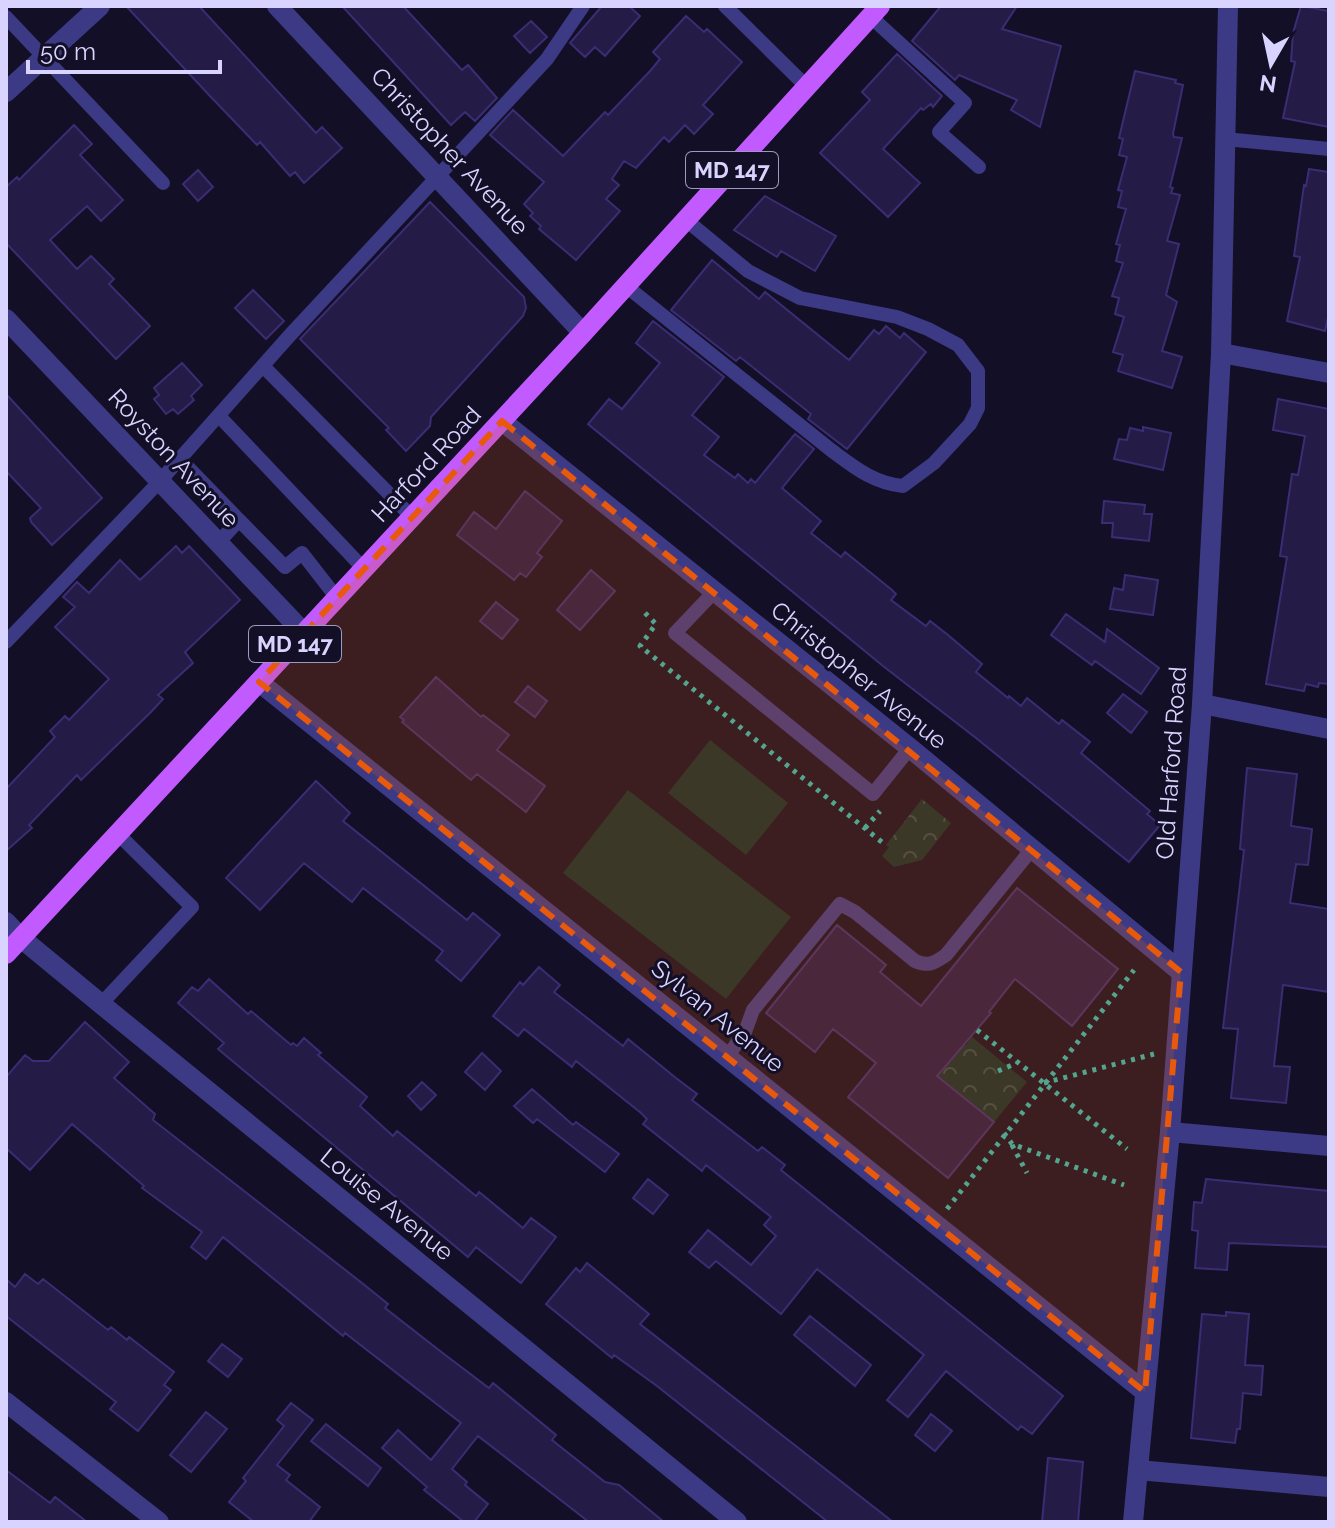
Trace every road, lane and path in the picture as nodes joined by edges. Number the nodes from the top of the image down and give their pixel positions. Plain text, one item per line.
1 (100, 6) edge
2 (277, 6) edge
3 (583, 6) edge
4 (725, 6) edge
5 (1228, 6) edge
6 (876, 11) edge
7 (6, 17) edge
8 (43, 57) junction
9 (807, 87) junction
10 (6, 92) edge
11 (1225, 139) junction
12 (1329, 149) edge
13 (979, 167) dead end
14 (438, 176) junction
15 (163, 183) dead end
16 (686, 220) junction
17 (626, 286) junction
18 (6, 319) edge
19 (583, 333) junction
20 (1221, 353) junction
21 (263, 366) junction
22 (1329, 373) edge
23 (219, 416) junction
24 (502, 421) junction
25 (180, 459) junction
26 (160, 481) junction
27 (412, 517) junction
28 (239, 520) junction
29 (218, 543) junction
30 (364, 569) junction
31 (714, 592) junction
32 (337, 598) junction
33 (645, 613) dead end
34 (304, 633) junction
35 (6, 642) edge
36 (259, 682) junction
37 (1202, 704) junction
38 (1329, 729) edge
39 (910, 748) junction
40 (118, 834) junction
41 (883, 843) dead end
42 (1032, 849) junction
43 (6, 922) edge
44 (21, 938) junction
45 (6, 954) edge
46 (1134, 970) dead end
47 (1181, 972) junction
48 (101, 1004) junction
49 (977, 1030) dead end
50 (1155, 1053) dead end
51 (727, 1057) junction
52 (1017, 1063) junction
53 (998, 1071) dead end
54 (1043, 1083) junction
55 (1170, 1132) junction
56 (1004, 1133) junction
57 (1012, 1144) junction
58 (1329, 1146) edge
59 (1127, 1149) dead end
60 (1027, 1173) dead end
61 (1124, 1185) dead end
62 (946, 1209) dead end
63 (1145, 1392) junction
64 (6, 1402) edge
65 (1138, 1470) junction
66 (1329, 1487) edge
67 (159, 1522) edge
68 (737, 1522) edge
69 (1133, 1522) edge

1 - 8 street
2 - 14 street, Christopher Avenue
3 - 14 lane
4 - 9 lane
5 - 11 street, Old Harford Road
6 - 9 main road, Harford Road / MD 147
6 - 13 lane
7 - 8 lane
8 - 10 street
8 - 15 lane
9 - 16 main road, Harford Road / MD 147
11 - 12 lane
11 - 20 street, Old Harford Road
14 - 19 street, Christopher Avenue
14 - 21 lane
16 - 17 main road, Harford Road / MD 147
16 - 17 lane
17 - 19 main road, Harford Road / MD 147
18 - 26 street, Royston Avenue
19 - 24 main road, Harford Road / MD 147
20 - 22 street
20 - 37 street, Old Harford Road
21 - 23 lane
21 - 27 lane
23 - 25 lane
23 - 30 lane
24 - 27 main road, Harford Road / MD 147
24 - 31 street, Christopher Avenue
25 - 26 lane
25 - 28 lane
26 - 29 street, Royston Avenue
26 - 35 lane
27 - 30 main road, Harford Road / MD 147
28 - 29 lane
28 - 32 lane
29 - 34 street, Royston Avenue
30 - 32 main road, Harford Road / MD 147
31 - 39 street, Christopher Avenue
31 - 39 lane
32 - 34 main road, Harford Road / MD 147
33 - 41 path
34 - 36 main road, Harford Road / MD 147
36 - 40 main road, Harford Road / MD 147
36 - 51 street, Sylvan Avenue
37 - 38 street
37 - 47 street, Old Harford Road
39 - 42 street, Christopher Avenue
40 - 44 main road, Harford Road / MD 147
40 - 48 lane
42 - 47 street, Christopher Avenue
42 - 51 lane
43 - 44 street, Louise Avenue
44 - 45 main road, Harford Road / MD 147
44 - 48 street, Louise Avenue
46 - 54 path
47 - 55 street, Old Harford Road
48 - 68 street, Louise Avenue
49 - 52 path
50 - 54 path
51 - 63 street, Sylvan Avenue
52 - 53 path
52 - 54 path
54 - 56 path
54 - 59 path
55 - 58 street
55 - 63 street, Old Harford Road
56 - 57 path
56 - 62 path
57 - 60 path
57 - 61 path
63 - 65 street, Old Harford Road
64 - 67 street
65 - 66 street
65 - 69 street, Old Harford Road

